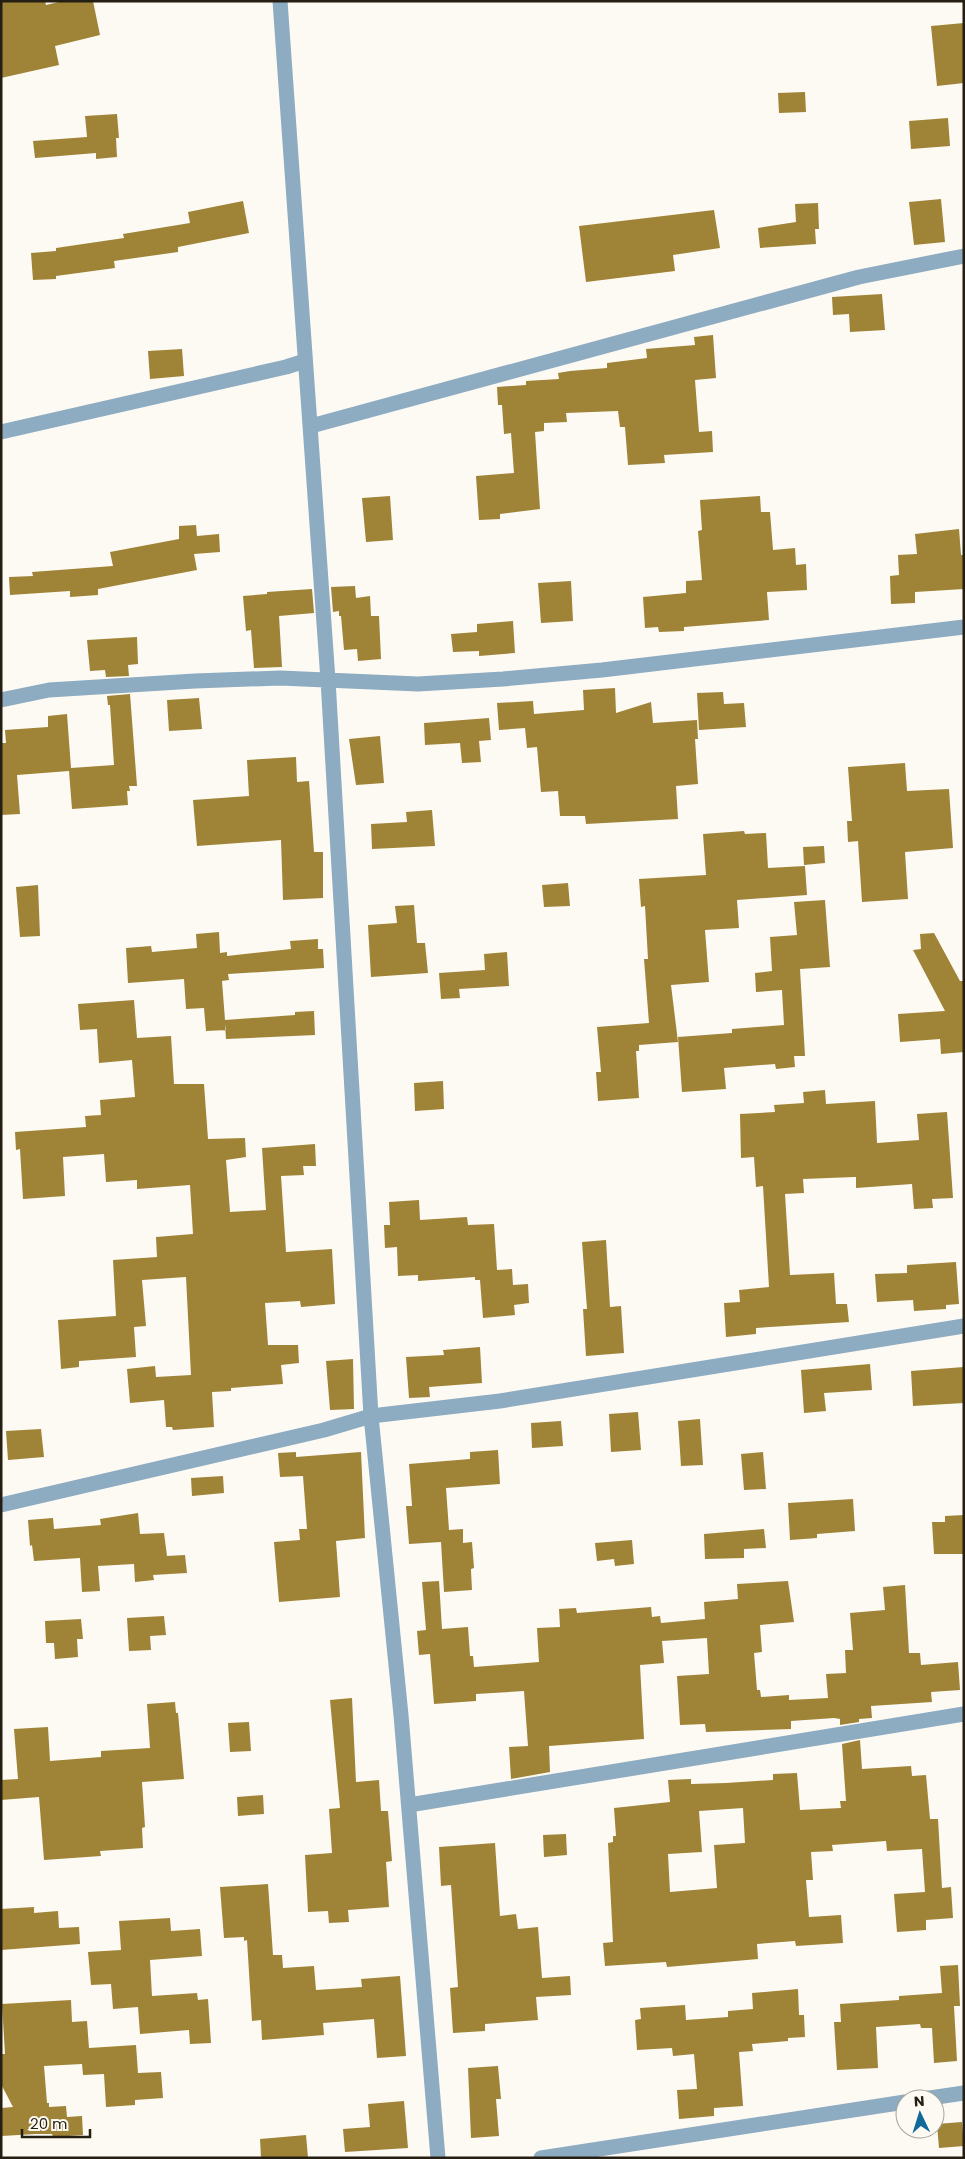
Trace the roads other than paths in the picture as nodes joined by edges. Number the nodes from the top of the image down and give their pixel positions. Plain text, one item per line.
1 (280, 1) edge
2 (964, 256) edge
3 (305, 360) junction
4 (311, 426) junction
5 (1, 432) edge
6 (964, 627) edge
7 (328, 680) junction
8 (1, 700) edge
9 (964, 1326) edge
10 (372, 1416) junction
11 (1, 1505) edge
12 (964, 1714) edge
13 (409, 1805) junction
14 (964, 2093) edge
15 (945, 2096) edge
16 (895, 2104) edge
17 (438, 2158) edge
18 (542, 2158) edge

1 - 3 street
2 - 4 street
3 - 4 street
3 - 5 street
4 - 7 street
6 - 7 street
7 - 8 street
7 - 10 street
9 - 10 street
10 - 11 street
10 - 13 street
12 - 13 street
13 - 17 street
14 - 15 street
16 - 18 street

